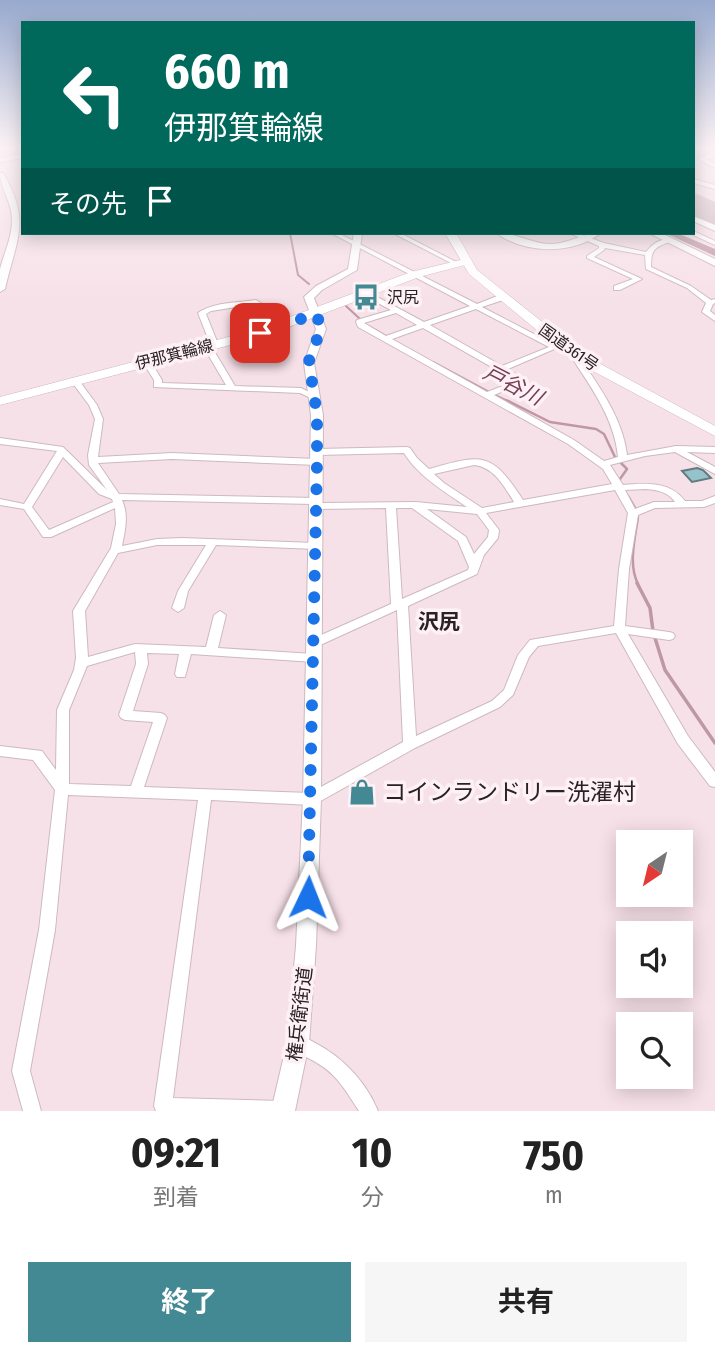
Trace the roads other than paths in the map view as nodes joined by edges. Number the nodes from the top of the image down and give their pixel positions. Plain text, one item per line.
1 (20, 206) edge
2 (695, 219) edge
3 (715, 228) edge
4 (695, 234) edge
5 (403, 235) edge
6 (452, 235) edge
7 (505, 235) edge
8 (577, 235) edge
9 (593, 235) edge
10 (658, 235) edge
11 (357, 238) edge
12 (586, 239) junction
13 (669, 240) junction
14 (715, 243) edge
15 (602, 245) junction
16 (648, 254) junction
17 (460, 262) junction
18 (715, 263) edge
19 (650, 269) junction
20 (415, 274) junction
21 (628, 274) junction
22 (617, 288) dead end
23 (0, 289) edge
24 (366, 293) junction
25 (503, 298) junction
26 (713, 301) edge
27 (478, 306) junction
28 (397, 310) junction
29 (316, 314) junction
30 (715, 319) edge
31 (288, 324) junction
32 (423, 325) junction
33 (387, 338) junction
34 (210, 345) junction
35 (559, 347) junction
36 (579, 358) junction
37 (146, 361) junction
38 (501, 369) junction
39 (75, 381) junction
40 (232, 388) junction
41 (490, 394) junction
42 (313, 396) junction
43 (0, 401) edge
44 (715, 432) edge
45 (0, 441) edge
46 (676, 449) junction
47 (715, 450) edge
48 (62, 451) junction
49 (317, 457) junction
50 (94, 460) junction
51 (616, 460) junction
52 (715, 471) edge
53 (429, 472) junction
54 (620, 487) junction
55 (715, 499) edge
56 (117, 500) junction
57 (0, 502) edge
58 (316, 503) junction
59 (520, 503) junction
60 (682, 504) junction
61 (391, 505) junction
62 (416, 505) junction
63 (27, 507) junction
64 (480, 511) junction
65 (633, 513) junction
66 (214, 542) junction
67 (316, 546) junction
68 (114, 551) junction
69 (475, 568) junction
70 (399, 605) junction
71 (178, 608) dead end
72 (220, 615) dead end
73 (620, 629) junction
74 (658, 634) dead end
75 (141, 648) junction
76 (187, 650) junction
77 (314, 650) junction
78 (211, 652) junction
79 (82, 663) junction
80 (181, 674) dead end
81 (410, 744) junction
82 (0, 751) edge
83 (715, 782) edge
84 (62, 789) junction
85 (136, 792) junction
86 (205, 795) junction
87 (312, 799) junction
88 (298, 1043) junction
89 (283, 1110) edge
90 (32, 1111) edge
91 (369, 1111) edge

1 - 23 street
2 - 3 street
4 - 14 street
5 - 17 street
6 - 17 main road, 国道361号
7 - 12 street
8 - 12 street
9 - 12 street
10 - 13 main road
11 - 20 street
11 - 29 street, 権兵衛街道
12 - 15 street
13 - 16 street
13 - 18 main road
15 - 16 street
15 - 21 street
16 - 19 street
17 - 20 main road, 伊那箕輪線
17 - 25 main road, 国道361号
19 - 21 street
19 - 26 street
20 - 24 main road, 伊那箕輪線
20 - 27 street
21 - 22 street
24 - 28 street
24 - 29 main road, 伊那箕輪線
25 - 27 street
25 - 35 main road, 国道361号
26 - 30 street
27 - 32 street
27 - 35 street
28 - 32 street
28 - 33 street
29 - 31 main road, 伊那箕輪線
29 - 42 street, 権兵衛街道
31 - 34 main road, 伊那箕輪線
31 - 34 street
32 - 33 street
32 - 38 street
33 - 41 street
34 - 37 main road, 伊那箕輪線
34 - 40 street
35 - 36 main road, 国道361号
35 - 38 street
36 - 44 main road, 国道361号
36 - 51 street
37 - 39 main road, 伊那箕輪線
37 - 40 street
38 - 41 street
39 - 43 main road, 伊那箕輪線
39 - 50 street
40 - 42 street
41 - 51 street
42 - 49 street, 権兵衛街道
45 - 48 street
46 - 47 street
46 - 51 street
46 - 52 street
48 - 56 street
48 - 63 street
49 - 50 street
49 - 53 street
49 - 58 street, 権兵衛街道
50 - 56 street
51 - 54 street
53 - 59 street
53 - 64 street
54 - 59 street
54 - 60 street
54 - 65 street
55 - 60 street
56 - 58 street
56 - 63 street
56 - 68 street
57 - 63 street
58 - 61 street
58 - 67 street, 権兵衛街道
59 - 64 street
60 - 65 street
61 - 62 street
61 - 70 street
62 - 64 street
62 - 69 street
64 - 69 street
65 - 73 street
66 - 67 street
66 - 68 street
66 - 71 street
67 - 77 street, 権兵衛街道
68 - 79 street
69 - 70 street
70 - 77 street
70 - 81 street
72 - 78 street
73 - 74 street
73 - 81 street
73 - 83 street
75 - 76 street
75 - 79 street
75 - 85 street
76 - 78 street
76 - 80 street
77 - 78 street
77 - 87 street, 権兵衛街道
79 - 84 street
81 - 87 street
82 - 84 street
84 - 85 street
84 - 90 street
85 - 86 street
86 - 87 street
86 - 89 street
87 - 88 street, 権兵衛街道
88 - 89 street, 権兵衛街道
88 - 91 street

